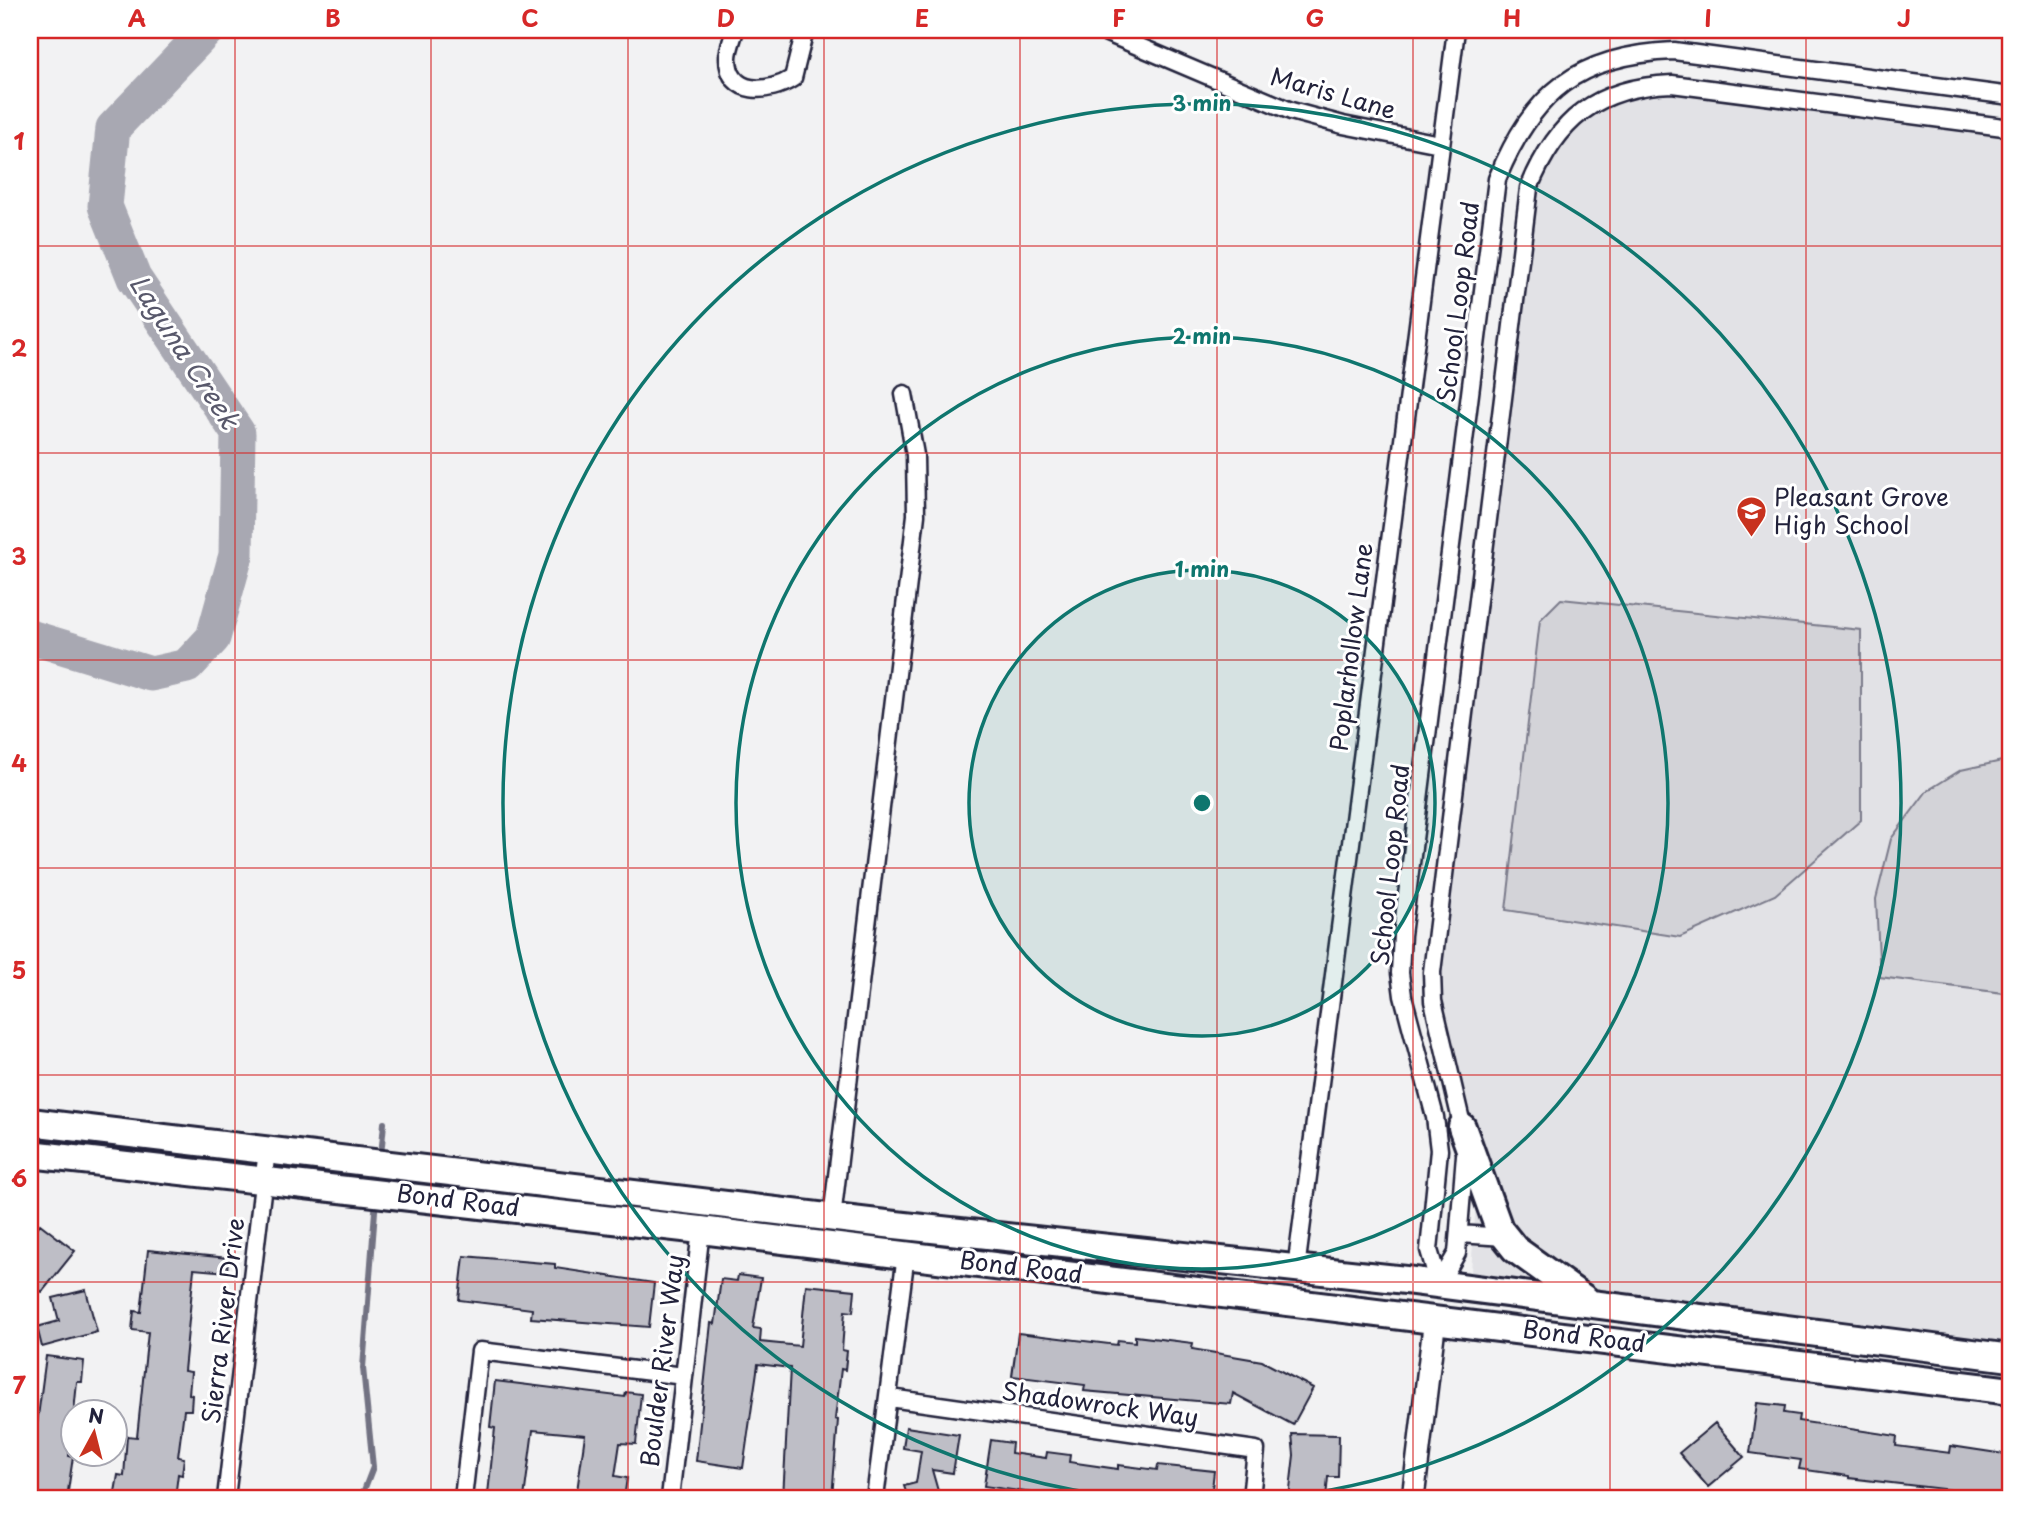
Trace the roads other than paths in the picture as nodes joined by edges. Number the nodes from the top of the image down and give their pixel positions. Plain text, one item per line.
1 (735, 30) edge
2 (805, 30) edge
3 (1100, 30) edge
4 (1456, 30) edge
5 (2011, 96) edge
6 (2011, 128) edge
7 (1440, 144) junction
8 (904, 394) dead end
9 (30, 1122) edge
10 (1462, 1127) junction
11 (267, 1150) junction
12 (30, 1154) edge
13 (264, 1180) junction
14 (832, 1218) junction
15 (886, 1224) junction
16 (701, 1230) junction
17 (1459, 1234) junction
18 (1505, 1237) junction
19 (906, 1254) junction
20 (1296, 1269) junction
21 (1439, 1284) junction
22 (1594, 1305) junction
23 (1435, 1318) junction
24 (2011, 1358) edge
25 (684, 1376) junction
26 (2011, 1391) edge
27 (890, 1398) junction
28 (226, 1498) edge
29 (463, 1498) edge
30 (670, 1498) edge
31 (875, 1498) edge
32 (1251, 1498) edge
33 (1413, 1498) edge

1 - 2 street
3 - 7 street, Maris Lane
4 - 7 street, Poplarhollow Lane
5 - 21 street, School Loop Road
6 - 10 street
7 - 20 street, Poplarhollow Lane
8 - 14 street
9 - 11 main road, Bond Road
10 - 17 street
10 - 18 main road
11 - 13 street, Sierra River Drive
11 - 14 main road, Bond Road
12 - 13 main road, Bond Road
13 - 16 main road, Bond Road
13 - 28 street, Sierra River Drive
14 - 15 main road, Bond Road
15 - 16 main road
15 - 20 main road, Bond Road
16 - 19 main road, Bond Road
16 - 25 street, Boulder River Way
17 - 18 street
17 - 21 street
18 - 22 main road
19 - 23 main road, Bond Road
19 - 27 street
20 - 21 main road, Bond Road
21 - 22 main road, Bond Road
22 - 24 main road, Bond Road
23 - 26 main road, Bond Road
23 - 33 street
25 - 29 street
25 - 30 street, Boulder River Way
27 - 31 street
27 - 32 street, Shadowrock Way

